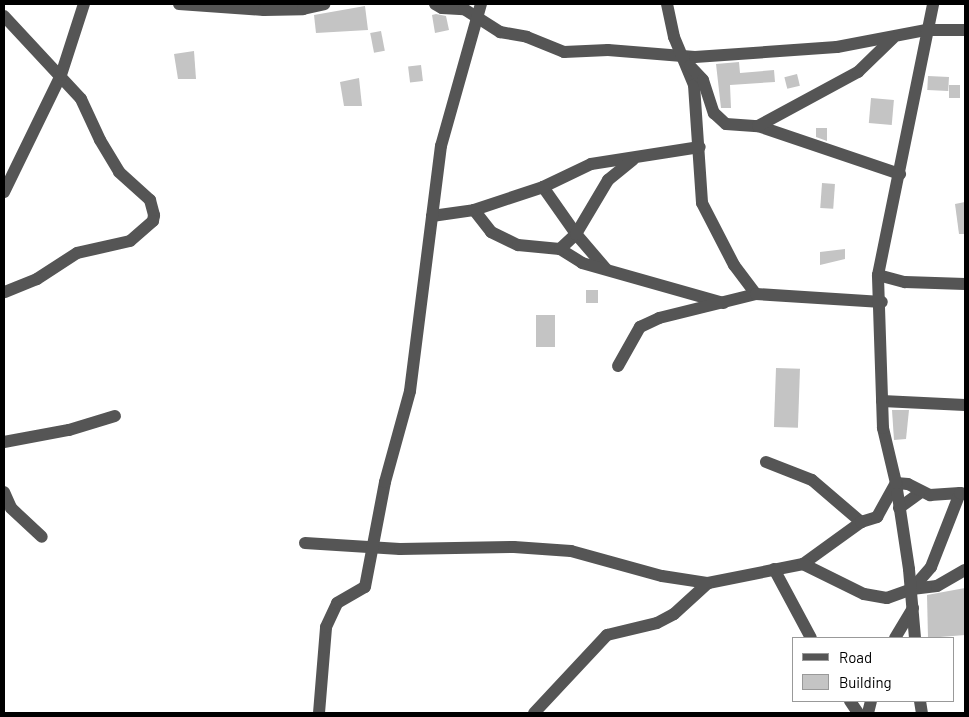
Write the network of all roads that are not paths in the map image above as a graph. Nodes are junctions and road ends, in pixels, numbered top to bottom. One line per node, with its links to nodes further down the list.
1 (84, 4): 14 (street)
2 (179, 4): 3 (street)
3 (324, 4)
4 (435, 4): 9 (street)
5 (481, 4): 9 (street)
6 (667, 4): 13 (street)
7 (933, 4): 10 (street)
8 (4, 16): 14 (street)
9 (478, 18): 13 (street); 22 (street)
10 (926, 30): 11 (street); 12 (street); 18 (street)
11 (965, 30)
12 (893, 38): 13 (street); 15 (street)
13 (682, 56): 15 (street); 16 (street)
14 (61, 75): 20 (street); 28 (street)
15 (758, 126): 18 (street)
16 (700, 148): 17 (street); 29 (street)
17 (638, 157): 19 (street); 23 (street)
18 (900, 174): 26 (street)
19 (543, 187): 21 (street); 23 (street)
20 (4, 192)
21 (474, 210): 22 (street); 24 (street)
22 (432, 216): 46 (street)
23 (576, 234): 24 (street); 25 (street)
24 (560, 249): 25 (street)
25 (606, 269): 31 (street)
26 (878, 275): 27 (street); 30 (street)
27 (965, 284)
28 (4, 292)
29 (756, 294): 30 (street); 31 (street)
30 (882, 302): 33 (street)
31 (723, 303): 32 (street)
32 (618, 366)
33 (882, 401): 34 (street); 38 (street)
34 (965, 405)
35 (115, 416): 36 (street)
36 (4, 442)
37 (766, 462): 43 (street)
38 (896, 483): 40 (street); 42 (street); 43 (street)
39 (4, 492): 44 (street)
40 (920, 492): 41 (street); 42 (street)
41 (963, 494): 51 (street)
42 (899, 508): 51 (street)
43 (861, 522): 47 (street)
44 (42, 537)
45 (305, 543): 46 (street)
46 (373, 546): 50 (street); 57 (street)
47 (804, 564): 48 (street); 51 (street)
48 (774, 569): 50 (street); 53 (street)
49 (965, 570): 51 (street)
50 (708, 583): 58 (street)
51 (912, 589): 52 (street)
52 (913, 608): 54 (street); 55 (street)
53 (810, 637)
54 (896, 637)
55 (915, 637)
56 (851, 702): 59 (street)
57 (319, 713)
58 (534, 713)
59 (858, 713)

